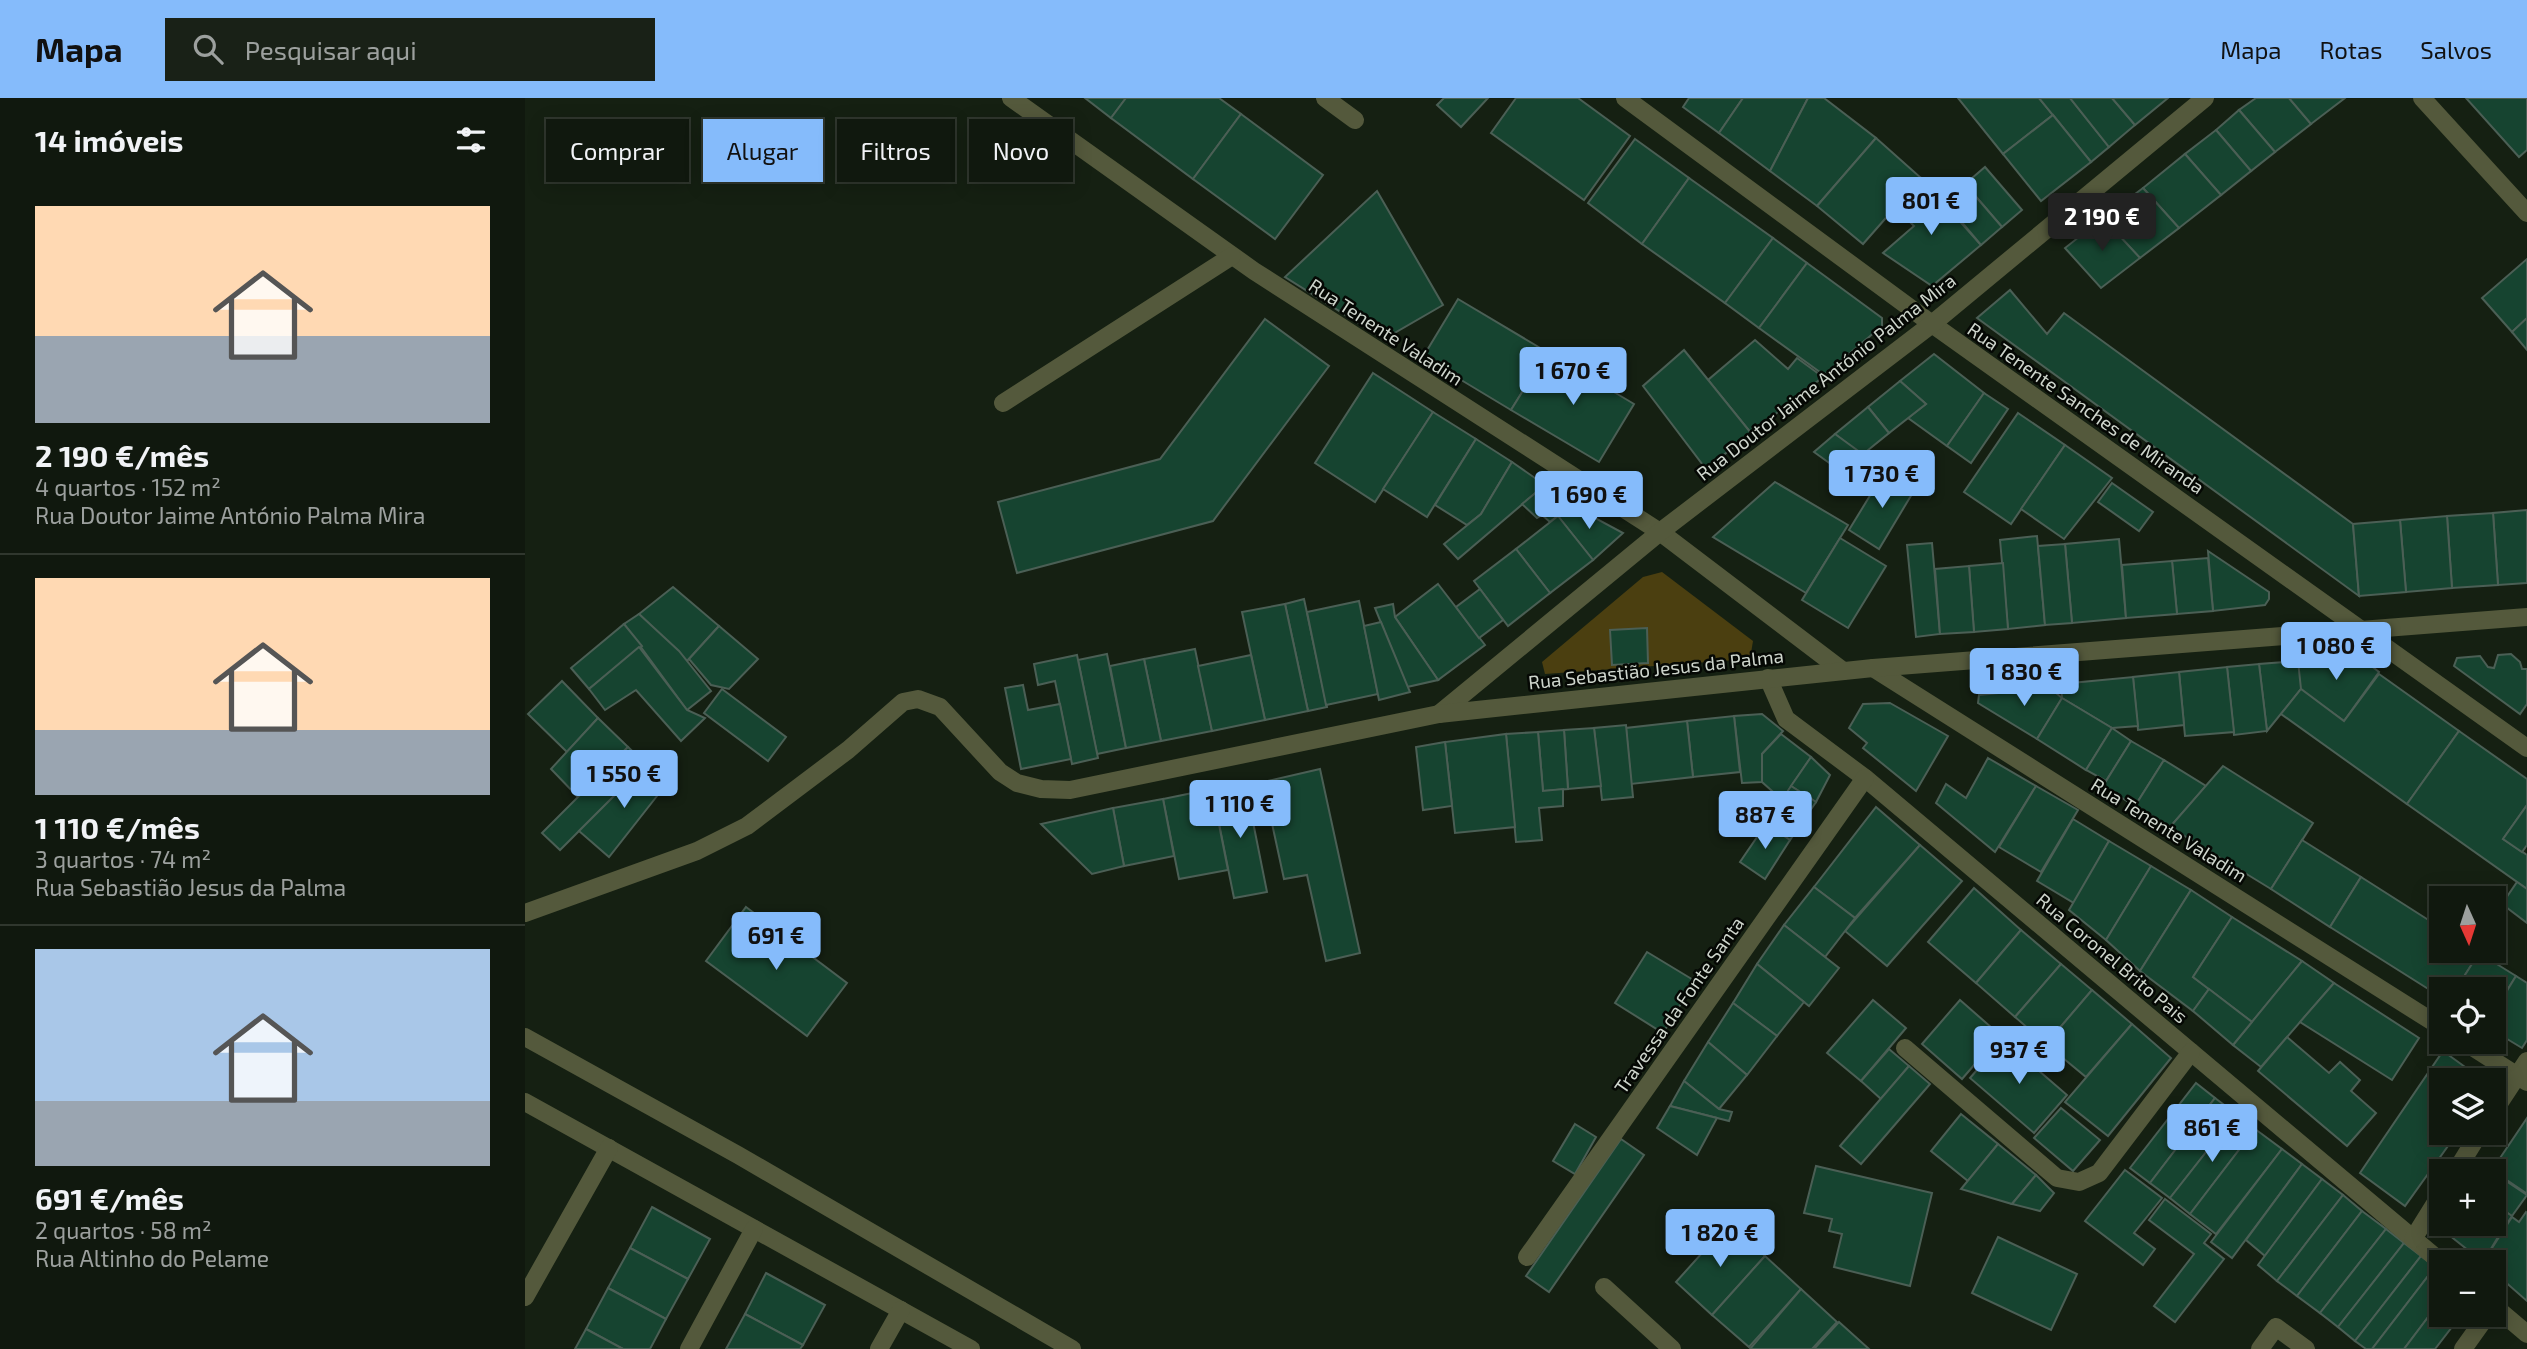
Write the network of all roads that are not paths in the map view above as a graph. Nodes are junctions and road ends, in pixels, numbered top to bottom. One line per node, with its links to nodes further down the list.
1 (1011, 98): 8 (street, Rua Tenente Valadim)
2 (1325, 98): 6 (street)
3 (1625, 98): 9 (street, Rua Tenente Sanches de Miranda)
4 (2204, 98): 9 (street, Rua Doutor Jaime António Palma Mira)
5 (2421, 98): 7 (street)
6 (1355, 120)
7 (2527, 213)
8 (1232, 256): 10 (street); 11 (street, Rua Tenente Valadim)
9 (1932, 324): 11 (street, Rua Doutor Jaime António Palma Mira); 13 (street, Rua Tenente Sanches de Miranda)
10 (1003, 403)
11 (1660, 532): 15 (street, Rua Tenente Valadim); 17 (street, Rua Doutor Jaime António Palma Mira)
12 (2527, 617): 13 (street, Rua Sebastião Jesus da Palma)
13 (2362, 631): 14 (street, Rua Sebastião Jesus da Palma); 18 (street, Rua Tenente Sanches de Miranda)
14 (1874, 668): 15 (street, Rua Sebastião Jesus da Palma); 21 (street, Rua Tenente Valadim)
15 (1843, 671): 16 (street, Rua Sebastião Jesus da Palma)
16 (1768, 678): 17 (street, Rua Sebastião Jesus da Palma); 19 (street, Rua Coronel Brito Pais)
17 (1439, 714): 20 (street, Rua Sebastião Jesus da Palma)
18 (2527, 748)
19 (1865, 778): 24 (street, Rua Coronel Brito Pais); 34 (street, Travessa da Fonte Santa)
20 (525, 914)
21 (2429, 1019)
22 (525, 1037): 44 (street)
23 (1905, 1048): 24 (street)
24 (2191, 1052): 32 (street, Rua Coronel Brito Pais)
25 (2487, 1054): 26 (street)
26 (2523, 1073): 27 (street)
27 (2506, 1095)
28 (525, 1102): 29 (street)
29 (609, 1148): 31 (street); 36 (street)
30 (2429, 1213): 32 (street)
31 (754, 1229): 37 (street); 41 (street)
32 (2413, 1239): 33 (street, Rua Coronel Brito Pais)
33 (2429, 1252)
34 (1527, 1257)
35 (1604, 1287): 45 (street)
36 (525, 1297)
37 (901, 1310): 42 (street); 43 (street)
38 (2506, 1316): 40 (street)
39 (2479, 1327): 48 (street)
40 (2527, 1334)
41 (689, 1349)
42 (879, 1349)
43 (971, 1349)
44 (1072, 1349)
45 (1672, 1349)
46 (2260, 1349): 47 (street)
47 (2306, 1349)
48 (2463, 1349)

